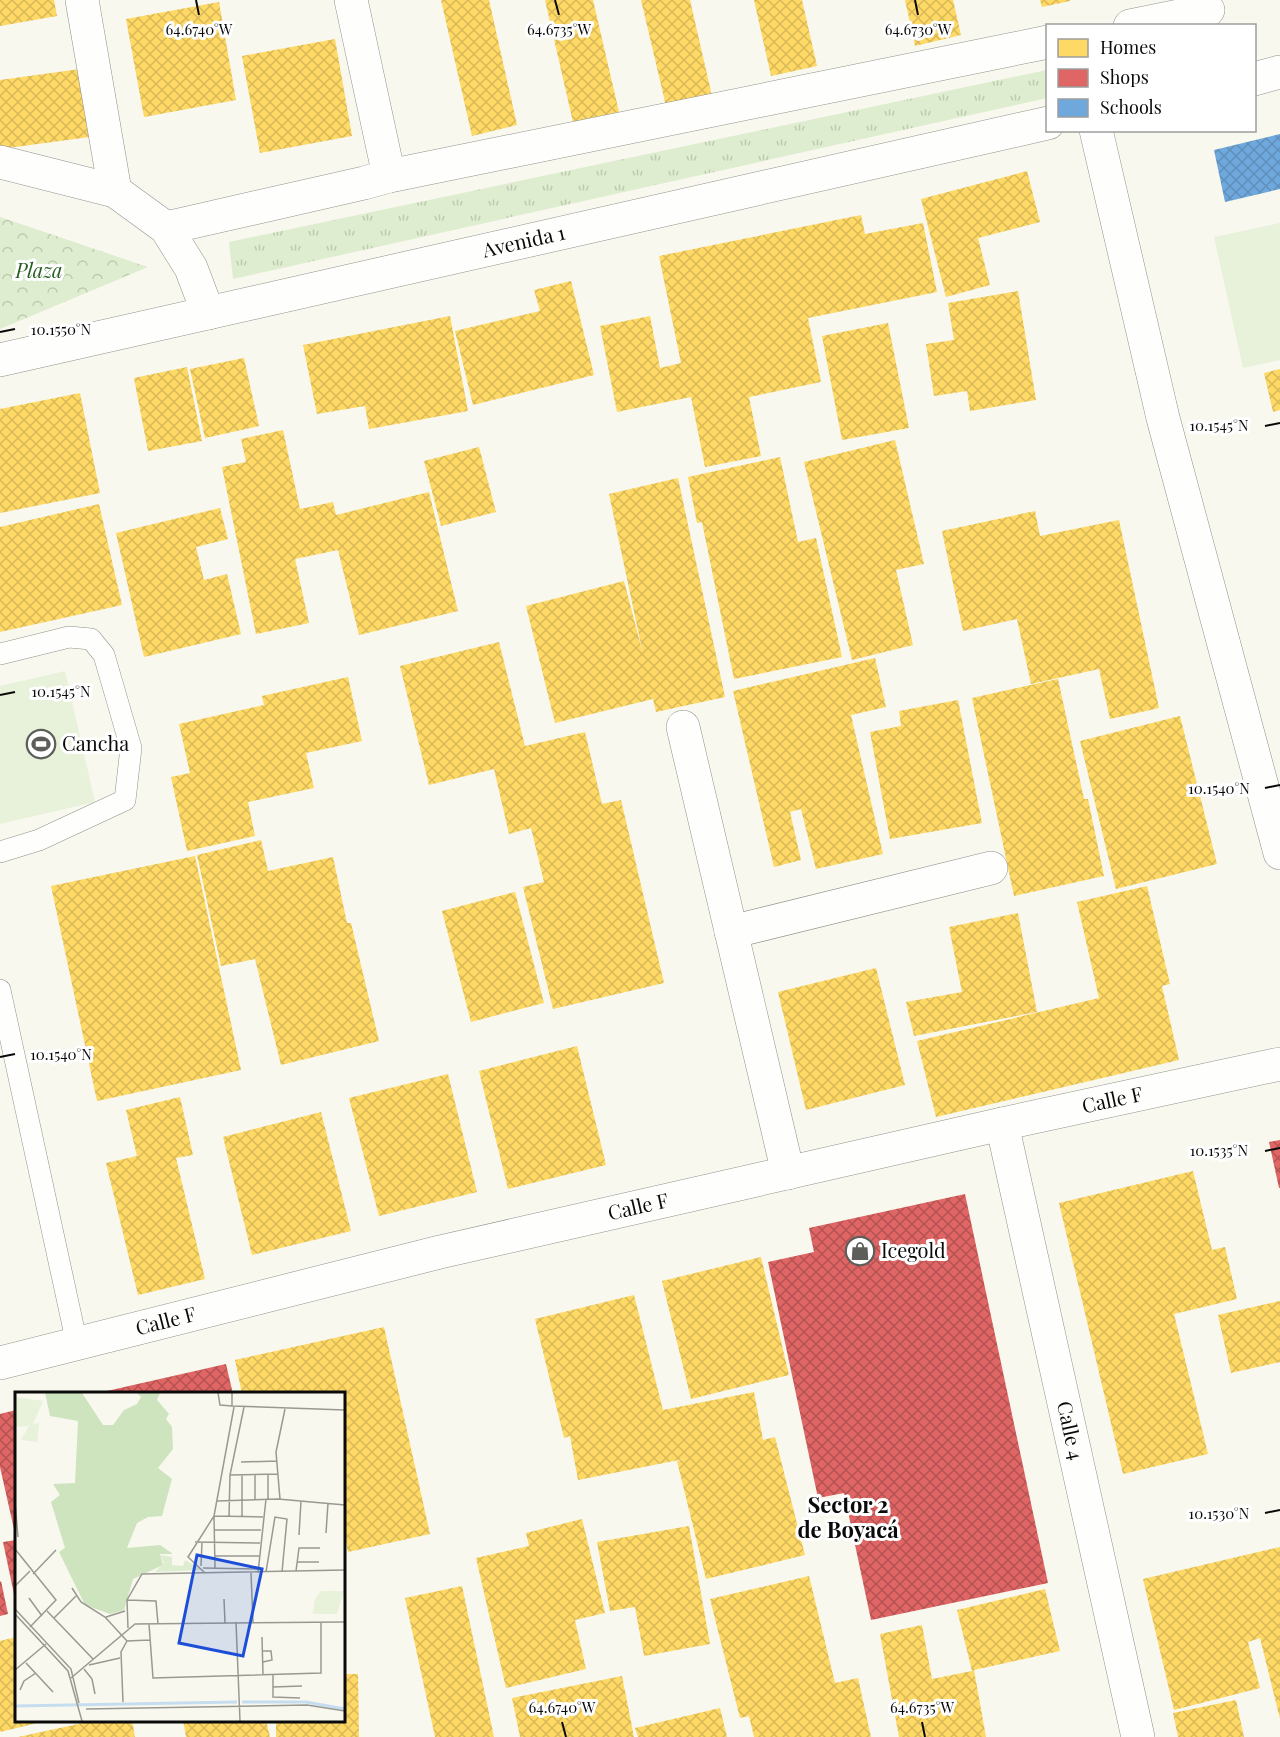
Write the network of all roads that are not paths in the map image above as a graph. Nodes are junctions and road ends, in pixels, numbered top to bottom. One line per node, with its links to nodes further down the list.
1 (82, 0): 12 (street)
2 (351, 0): 11 (street)
3 (1208, 12): 4 (street)
4 (1141, 24)
5 (1046, 42): 11 (street)
6 (1280, 72): 7 (street)
7 (1256, 78)
8 (1046, 123): 14 (street, Avenida 1)
9 (1096, 132): 19 (street)
10 (0, 162): 12 (street)
11 (389, 176): 13 (street)
12 (115, 191): 13 (street)
13 (166, 228): 14 (street)
14 (208, 313): 15 (street, Avenida 1)
15 (0, 360)
16 (0, 654): 18 (lane)
17 (683, 727): 21 (street)
18 (0, 852)
19 (1280, 853)
20 (991, 868): 21 (street)
21 (731, 932): 25 (street)
22 (0, 990): 26 (lane)
23 (1280, 1064): 24 (street, Calle F)
24 (1002, 1124): 25 (street, Calle F); 28 (street, Calle 4)
25 (788, 1173): 26 (street, Calle F)
26 (77, 1344): 27 (street, Calle F)
27 (0, 1362)
28 (1138, 1737)

